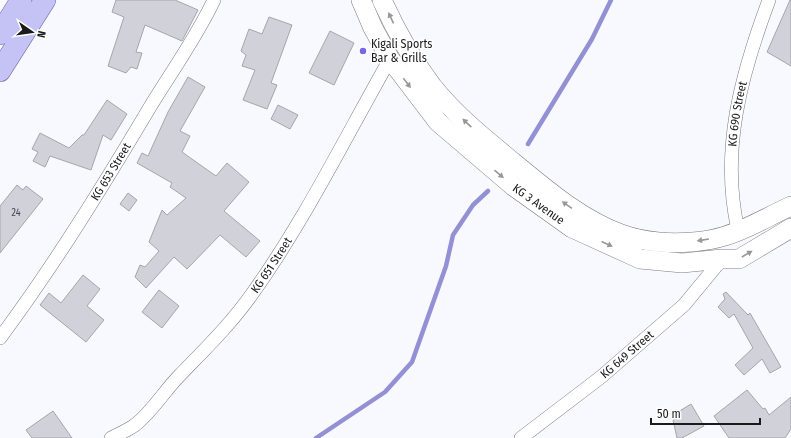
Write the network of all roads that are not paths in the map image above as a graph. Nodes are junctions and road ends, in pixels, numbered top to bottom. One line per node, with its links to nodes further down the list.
1 (20, 0): 7 (main road)
2 (45, 0): 9 (main road)
3 (214, 0): 14 (street, KG 653 Street)
4 (361, 0): 8 (main road, KG 3 Avenue)
5 (382, 0): 12 (main road, KG 3 Avenue, one-way to 5)
6 (769, 0): 12 (street, KG 690 Street)
7 (0, 34)
8 (390, 59): 13 (main road, KG 3 Avenue, one-way to 13); 15 (street, KG 651 Street)
9 (0, 71)
10 (791, 206): 12 (main road, KG 3 Avenue)
11 (791, 228): 13 (main road, KG 3 Avenue, one-way to 11)
12 (738, 230)
13 (722, 259): 16 (street, KG 649 Street)
14 (0, 338)
15 (111, 438)
16 (521, 438)

